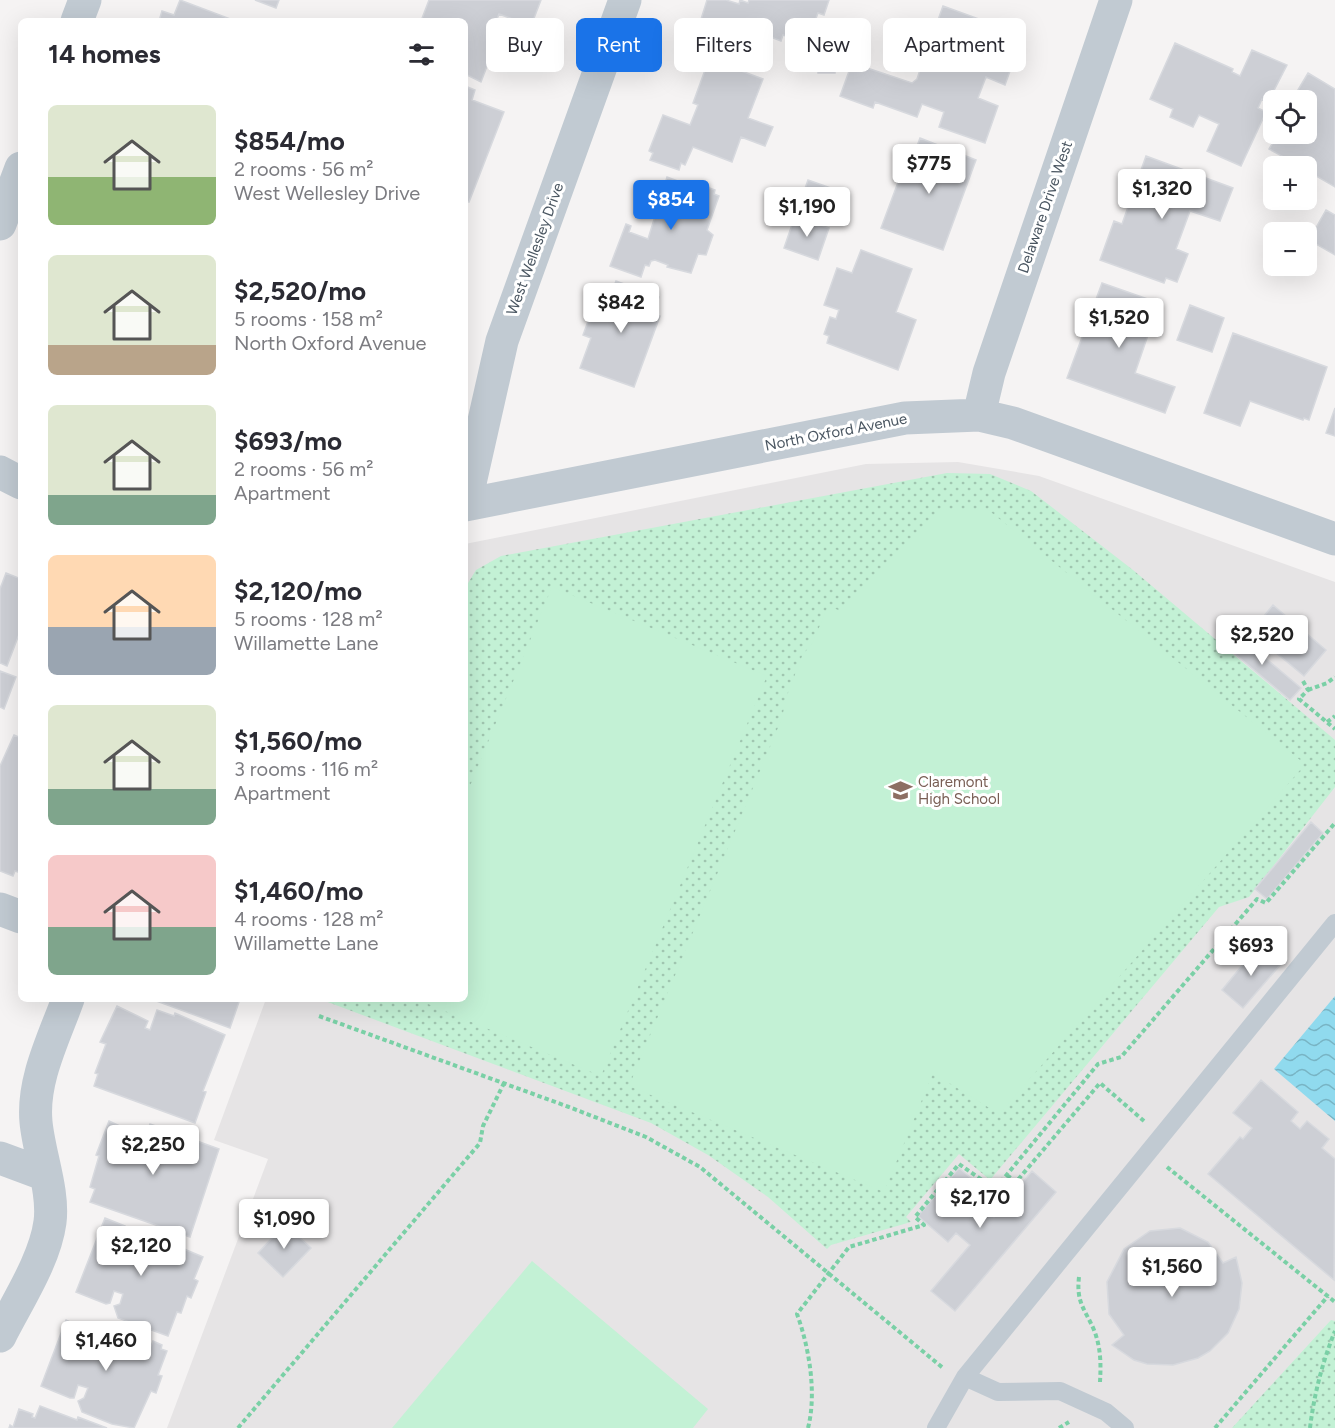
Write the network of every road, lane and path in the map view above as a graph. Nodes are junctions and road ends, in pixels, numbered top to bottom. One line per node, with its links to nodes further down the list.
1 (85, 0): 4 (street)
2 (625, 0): 10 (street, West Wellesley Drive)
3 (1116, 0): 7 (street, Delaware Drive West)
4 (78, 18)
5 (18, 176): 6 (street)
6 (0, 224)
7 (979, 415): 11 (street, North Oxford Avenue); 12 (street, North Oxford Avenue)
8 (0, 472): 9 (street)
9 (18, 481)
10 (468, 492)
11 (468, 504)
12 (1335, 539)
13 (1335, 676): 15 (path)
14 (1303, 681): 15 (path)
15 (1308, 690): 16 (path)
16 (1332, 719): 17 (path)
17 (1335, 729)
18 (1335, 823): 31 (path)
19 (0, 909): 20 (street)
20 (18, 916)
21 (1335, 923): 38 (lane)
22 (67, 1002): 30 (street)
23 (319, 1016): 24 (path)
24 (504, 1083): 33 (path); 40 (path)
25 (1149, 1125): 31 (path)
26 (0, 1158): 30 (street)
27 (1171, 1158): 28 (path)
28 (1165, 1165): 29 (path); 34 (path)
29 (1157, 1174)
30 (46, 1175): 37 (street)
31 (1006, 1175): 33 (path)
32 (1080, 1272): 39 (path)
33 (829, 1274): 38 (path); 41 (path)
34 (1329, 1296): 35 (path); 45 (path)
35 (1335, 1302)
36 (1335, 1331): 46 (path)
37 (0, 1336)
38 (966, 1377): 39 (lane); 42 (lane)
39 (1089, 1405): 43 (path); 44 (lane)
40 (238, 1428)
41 (808, 1428)
42 (936, 1428)
43 (1059, 1428)
44 (1125, 1428)
45 (1215, 1428)
46 (1310, 1428)

